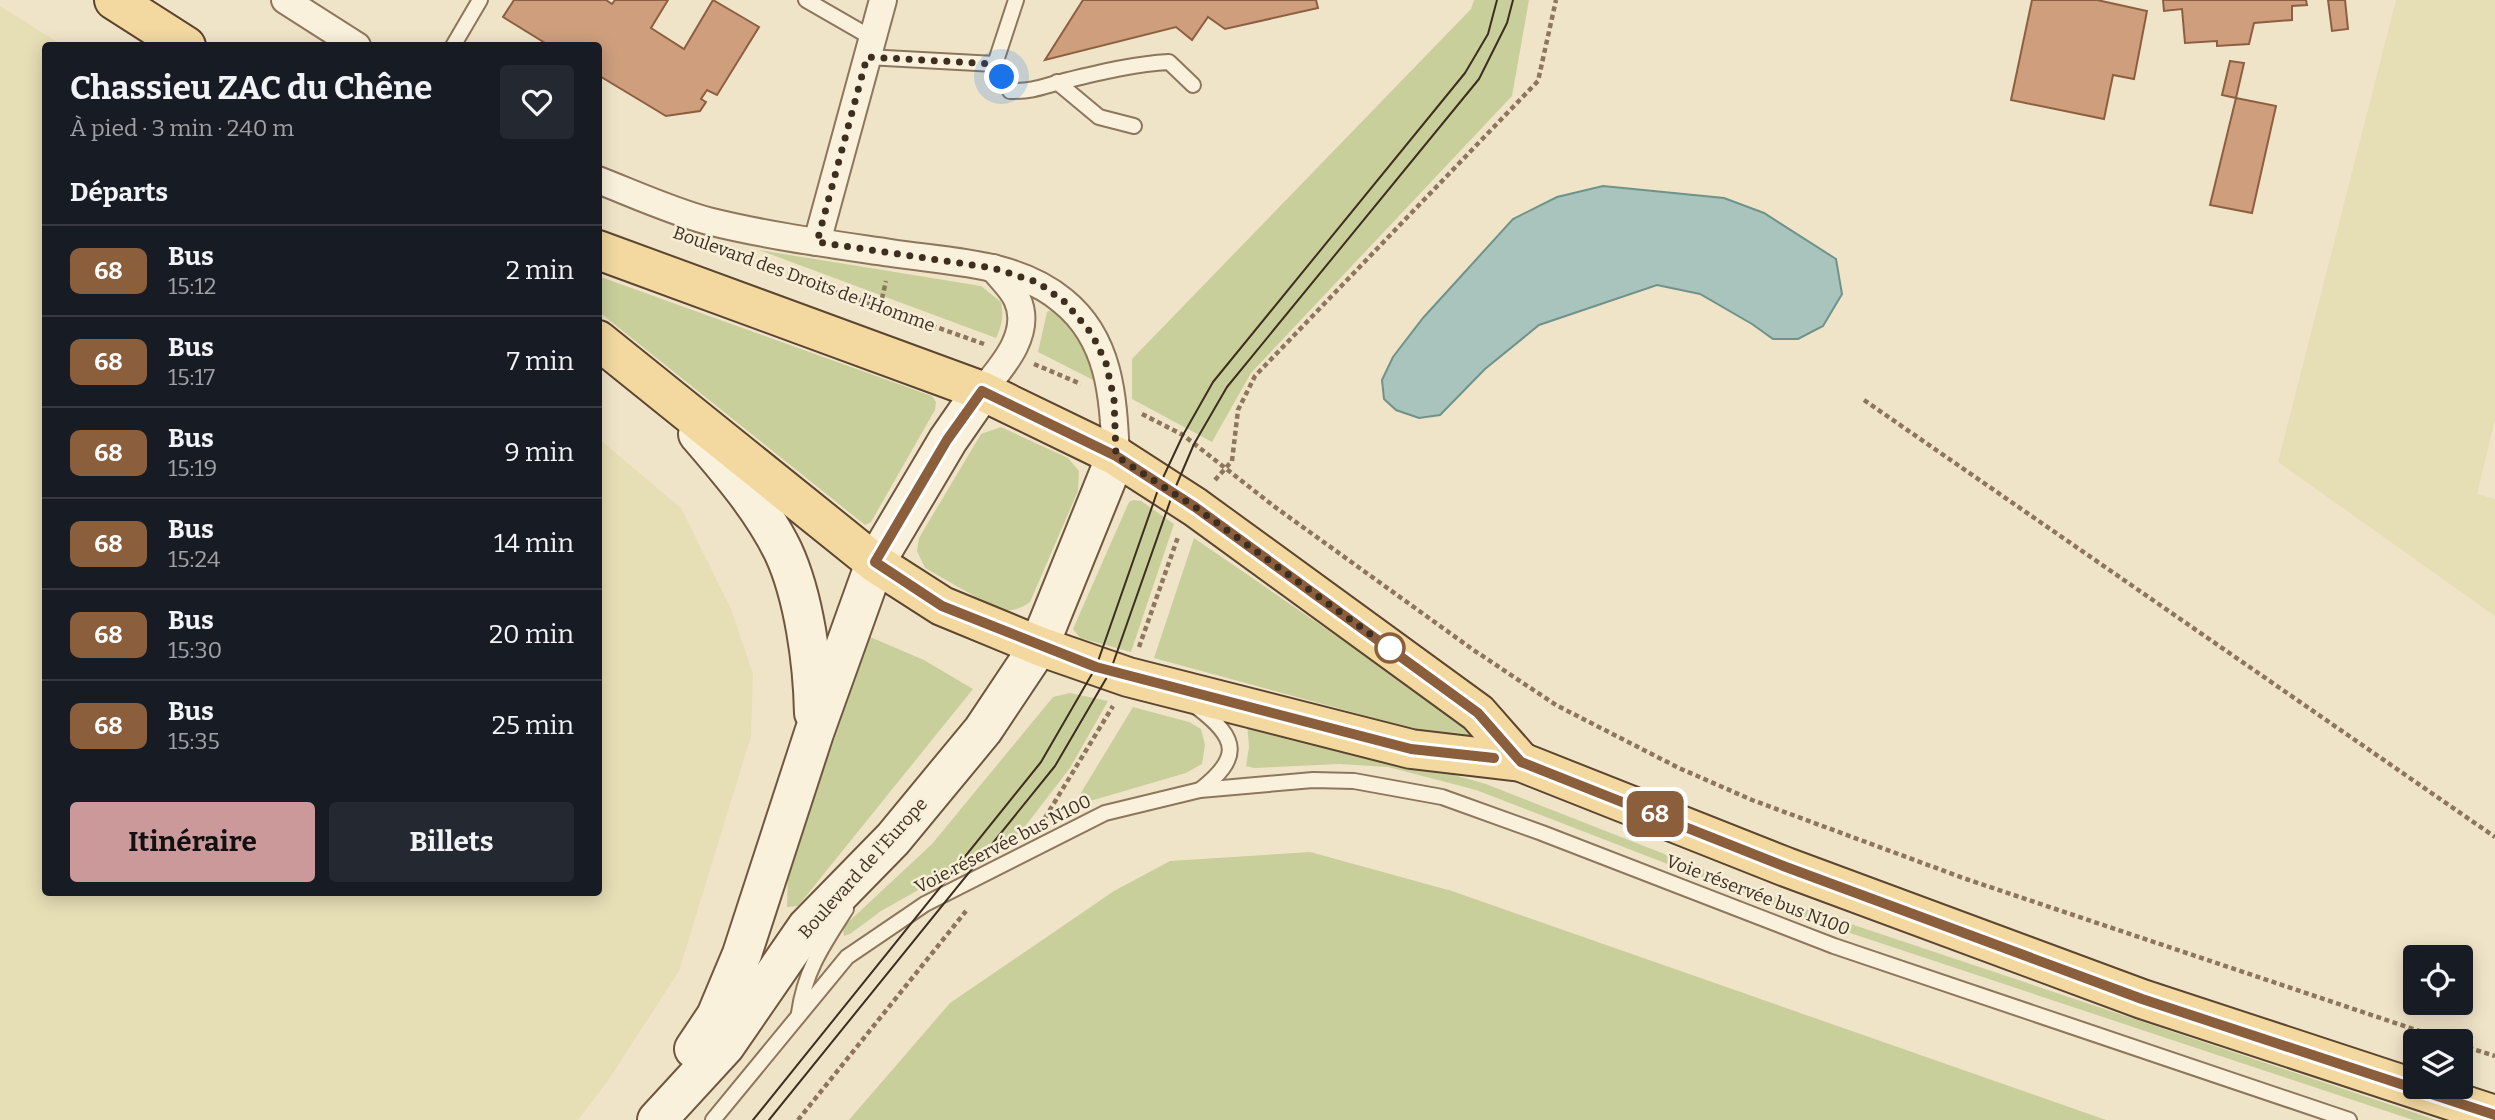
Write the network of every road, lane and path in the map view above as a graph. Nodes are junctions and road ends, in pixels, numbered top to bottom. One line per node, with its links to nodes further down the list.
1 (114, 0): 8 (main road)
2 (285, 0): 9 (street)
3 (480, 0): 10 (lane)
4 (806, 0): 11 (lane)
5 (883, 0): 11 (street)
6 (1016, 0): 12 (lane)
7 (1556, 0): 27 (path)
8 (180, 42)
9 (351, 42)
10 (455, 42)
11 (870, 48): 12 (lane); 17 (street)
12 (995, 64): 13 (lane)
13 (1057, 82): 14 (lane); 15 (lane)
14 (1193, 85)
15 (1134, 127)
16 (602, 181): 17 (street)
17 (817, 242): 20 (street)
18 (602, 251): 24 (main road)
19 (743, 259): 22 (path, Boulevard des Droits de l'Homme)
20 (993, 268): 22 (street); 26 (street)
21 (602, 344): 23 (main road)
22 (1010, 352): 24 (street)
23 (659, 391): 29 (main road); 33 (street)
24 (982, 391): 26 (main road); 29 (street)
25 (1864, 400): 36 (path)
26 (1116, 456): 28 (main road); 30 (street, Boulevard de l'Europe)
27 (1227, 470): 28 (path); 41 (path)
28 (1195, 507): 31 (path); 34 (main road)
29 (875, 562): 30 (main road); 33 (street)
30 (1039, 646): 31 (main road); 37 (street, Boulevard de l'Europe)
31 (1128, 677): 32 (main road); 38 (path)
32 (1172, 688): 34 (main road); 35 (lane)
33 (814, 733): 45 (street)
34 (1521, 762): 44 (main road)
35 (1200, 790): 38 (lane, Voie réservée bus N100); 49 (lane, Voie réservée bus N100)
36 (2495, 837)
37 (893, 839): 40 (lane); 46 (street, Boulevard de l'Europe)
38 (1033, 850): 40 (lane, Voie réservée bus N100)
39 (976, 905): 48 (path)
40 (799, 1015): 47 (lane, Voie réservée bus N100)
41 (2413, 1029)
42 (2473, 1049): 43 (path)
43 (2495, 1056)
44 (2495, 1115)
45 (646, 1120)
46 (657, 1120)
47 (713, 1120)
48 (798, 1120)
49 (2349, 1120)

